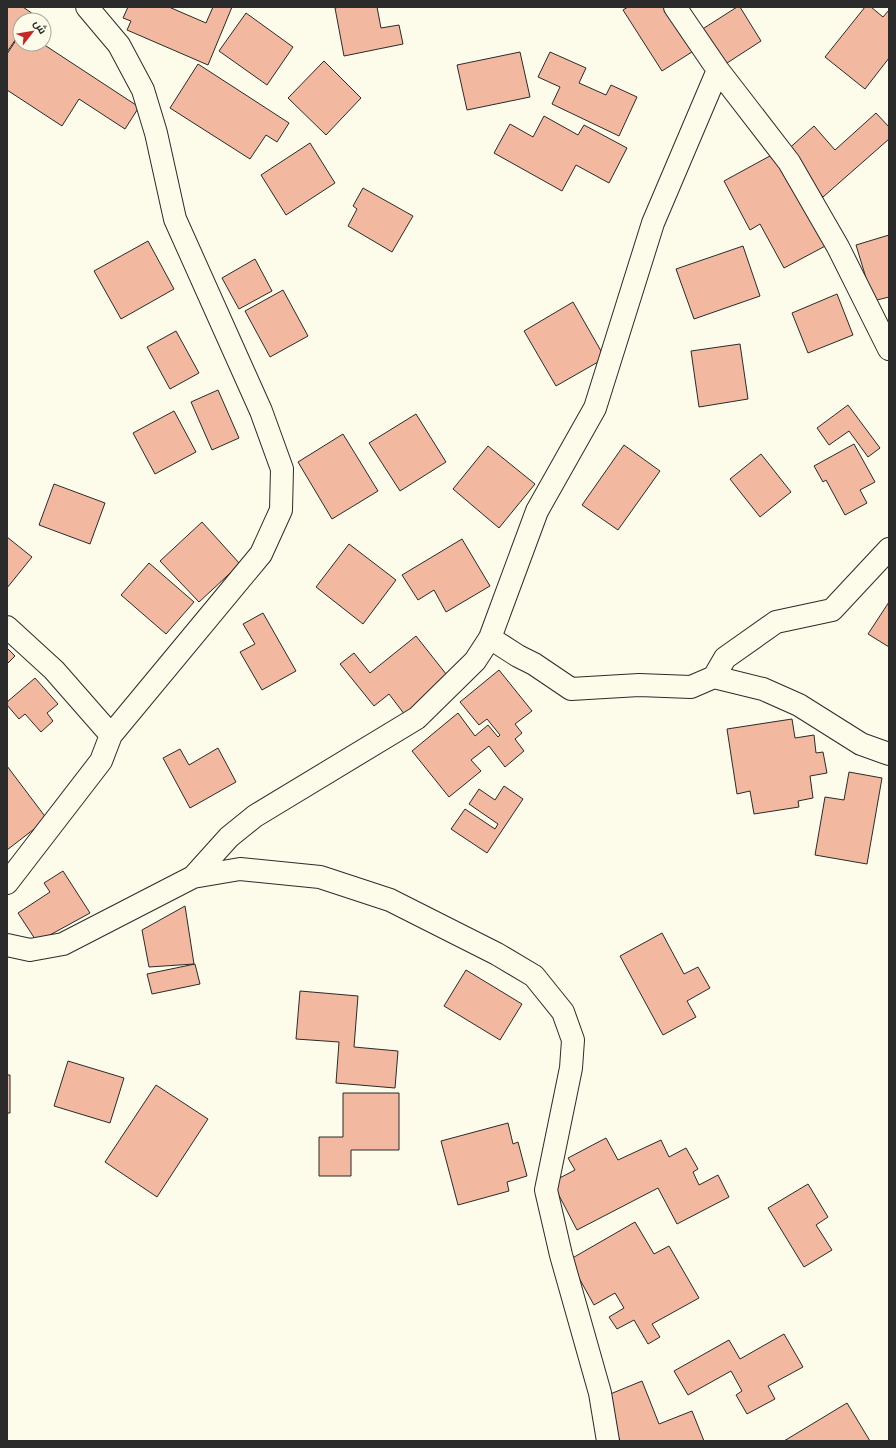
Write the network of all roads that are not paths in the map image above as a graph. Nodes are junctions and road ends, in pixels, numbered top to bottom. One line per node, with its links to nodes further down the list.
1 (87, 7): 9 (street)
2 (675, 7): 3 (street)
3 (718, 70): 4 (street); 7 (street)
4 (889, 349)
5 (889, 549): 8 (street)
6 (7, 627): 9 (street)
7 (490, 638): 8 (street); 11 (street)
8 (714, 677): 10 (street)
9 (112, 735): 12 (street)
10 (889, 754)
11 (193, 877): 13 (street); 14 (street)
12 (7, 883)
13 (7, 945)
14 (608, 1441)

